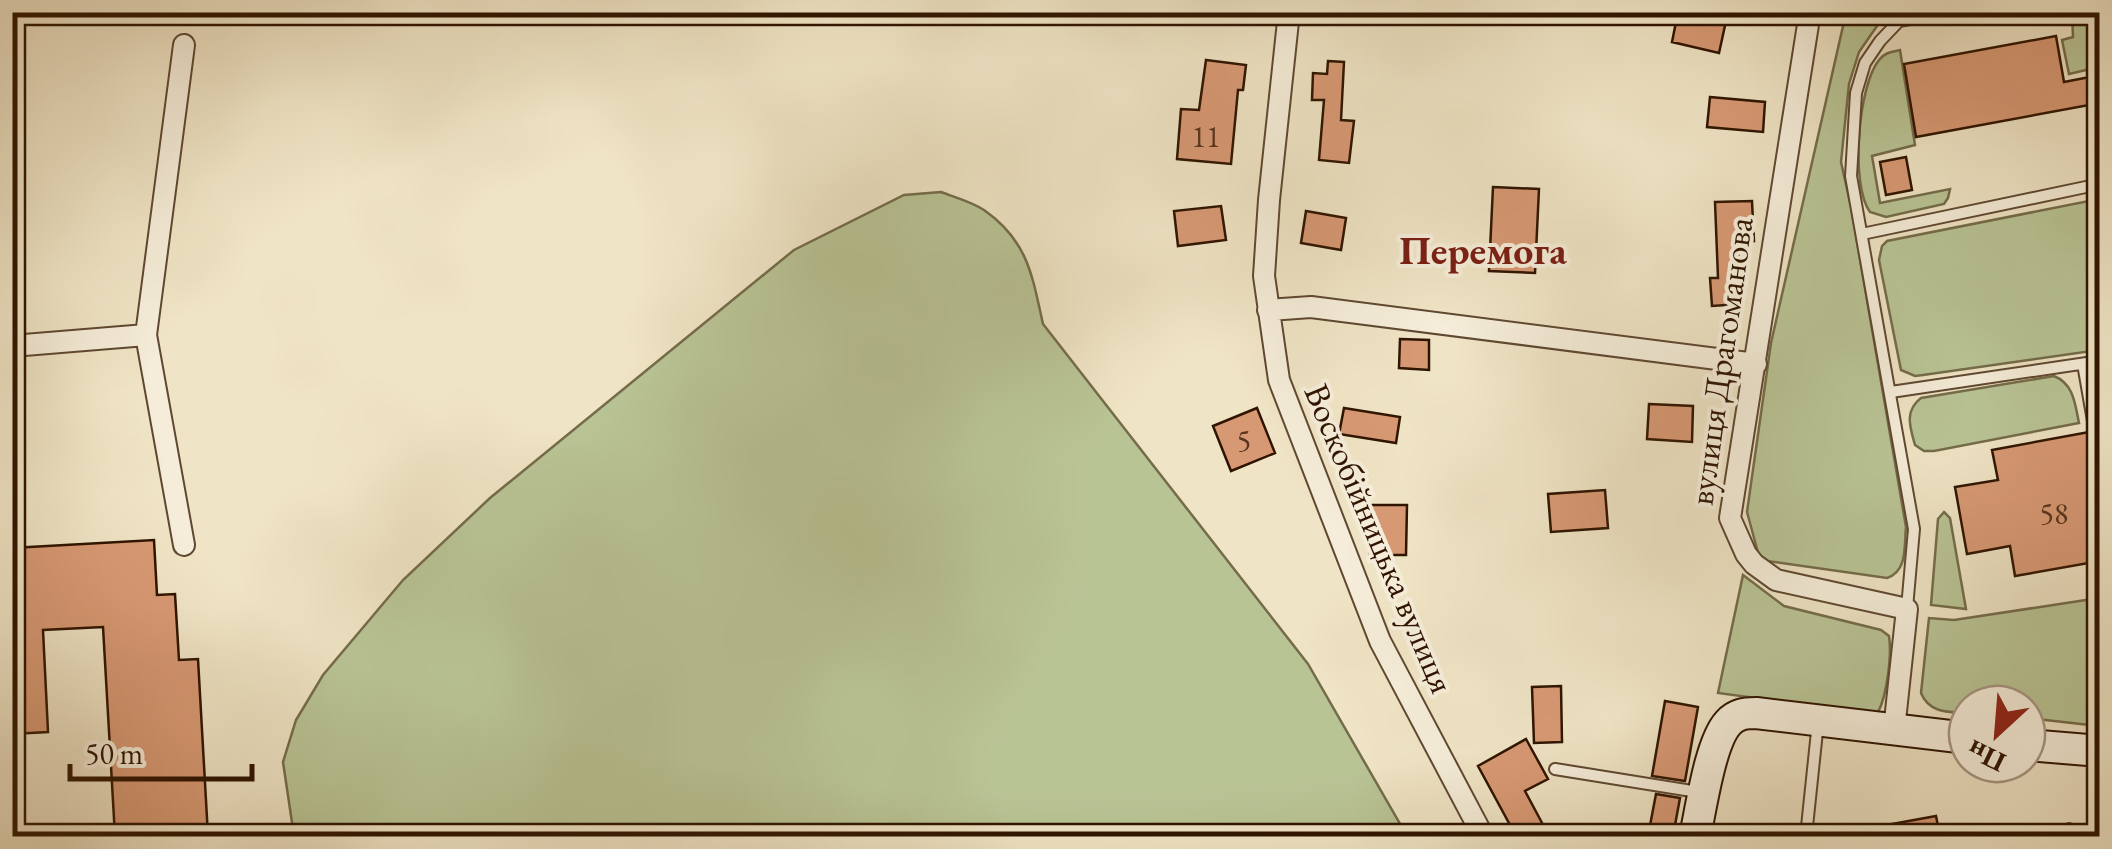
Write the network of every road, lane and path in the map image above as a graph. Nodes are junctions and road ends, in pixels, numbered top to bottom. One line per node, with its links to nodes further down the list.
1 (1289, 12): 7 (street, Воскобійницька вулиця)
2 (1810, 12): 11 (street, вулиця Драгоманова)
3 (1949, 12): 6 (lane)
4 (184, 45): 8 (street)
5 (2100, 184): 6 (lane)
6 (1862, 234): 13 (lane)
7 (1268, 310): 11 (street); 24 (street, Воскобійницька вулиця)
8 (146, 335): 9 (street); 15 (street)
9 (12, 346)
10 (2100, 361): 12 (lane)
11 (1756, 364): 16 (street, вулиця Драгоманова)
12 (2083, 364): 13 (lane); 14 (lane)
13 (1891, 392): 16 (lane)
14 (2094, 421)
15 (184, 545)
16 (1907, 609): 18 (street)
17 (1818, 721): 18 (street); 23 (street); 26 (lane)
18 (1894, 730): 19 (street)
19 (1947, 736)
20 (2047, 747): 21 (street)
21 (2100, 752)
22 (1556, 769): 23 (lane)
23 (1704, 792): 25 (street)
24 (1483, 836)
25 (1695, 836)
26 (1806, 836)

